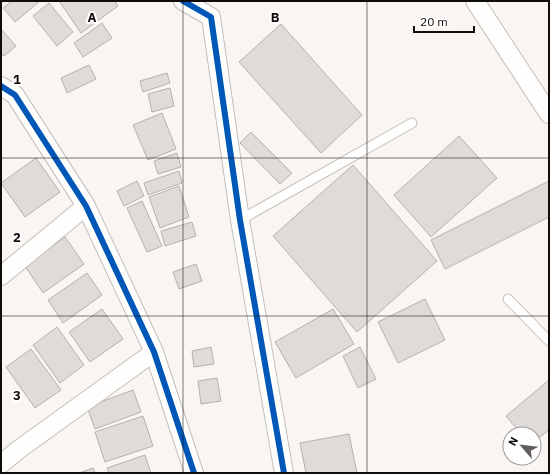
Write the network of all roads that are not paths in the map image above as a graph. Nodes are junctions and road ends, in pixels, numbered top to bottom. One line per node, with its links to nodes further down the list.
1 (183, 1): 3 (street)
2 (475, 1): 5 (street)
3 (211, 9): 8 (street)
4 (1, 86): 7 (street)
5 (549, 114)
6 (412, 123): 8 (lane)
7 (86, 206): 9 (street); 12 (street)
8 (240, 220): 15 (street)
9 (1, 276)
10 (508, 300): 11 (lane)
11 (549, 341)
12 (154, 352): 13 (street); 14 (street)
13 (1, 464)
14 (194, 473)
15 (284, 473)

